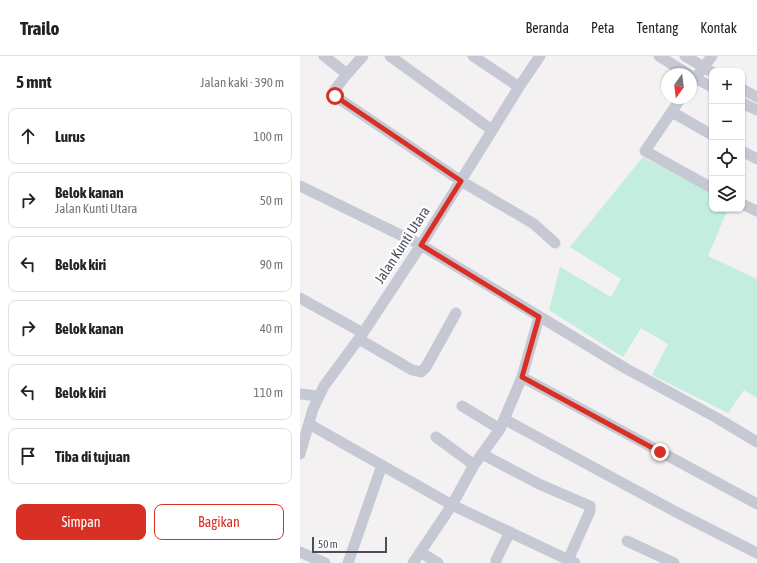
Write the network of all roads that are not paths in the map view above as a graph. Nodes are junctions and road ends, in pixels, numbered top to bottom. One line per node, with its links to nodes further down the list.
1 (324, 56): 11 (street)
2 (363, 56): 11 (street)
3 (390, 56): 22 (street)
4 (474, 56): 15 (street)
5 (540, 56): 15 (street, Jalan Kunti Utara)
6 (659, 56): 9 (street)
7 (685, 56): 10 (street)
8 (712, 56): 10 (street)
9 (676, 68)
10 (708, 69): 12 (street)
11 (347, 74): 26 (street)
12 (697, 75)
13 (697, 81): 14 (street)
14 (709, 86)
15 (519, 87): 22 (street, Jalan Kunti Utara)
16 (745, 91): 17 (street)
17 (757, 97)
18 (678, 104): 21 (street)
19 (745, 104): 20 (street)
20 (757, 110)
21 (672, 112): 23 (street); 28 (street)
22 (492, 130): 26 (street, Jalan Kunti Utara)
23 (709, 133)
24 (745, 153): 25 (street)
25 (757, 160)
26 (461, 181): 31 (street); 32 (street, Jalan Kunti Utara)
27 (300, 186): 32 (street)
28 (709, 186)
29 (745, 205): 30 (street)
30 (757, 211)
31 (555, 243)
32 (421, 245): 35 (street); 36 (street, Jalan Kunti Utara)
33 (300, 298): 36 (street)
34 (456, 313): 36 (street)
35 (539, 317): 37 (street); 44 (street)
36 (361, 336): 39 (street, Jalan Kunti Utara)
37 (522, 377): 42 (street); 49 (street)
38 (300, 394): 39 (street)
39 (318, 396): 41 (street, Jalan Kunti Utara)
40 (462, 406): 42 (street)
41 (309, 424): 45 (street, Jalan Kunti Utara); 47 (street)
42 (502, 424): 46 (street); 55 (street)
43 (436, 437): 48 (street)
44 (757, 442)
45 (301, 449)
46 (482, 454): 48 (street); 56 (street)
47 (382, 465): 50 (street); 58 (street)
48 (474, 466): 50 (street)
49 (757, 504)
50 (452, 505): 51 (street); 54 (street)
51 (510, 532): 56 (street); 61 (street)
52 (627, 541): 62 (street)
53 (300, 552): 57 (street)
54 (420, 552): 59 (street); 60 (street)
55 (757, 553)
56 (571, 561)
57 (325, 563)
58 (348, 563)
59 (413, 563)
60 (438, 563)
61 (496, 563)
62 (674, 563)

